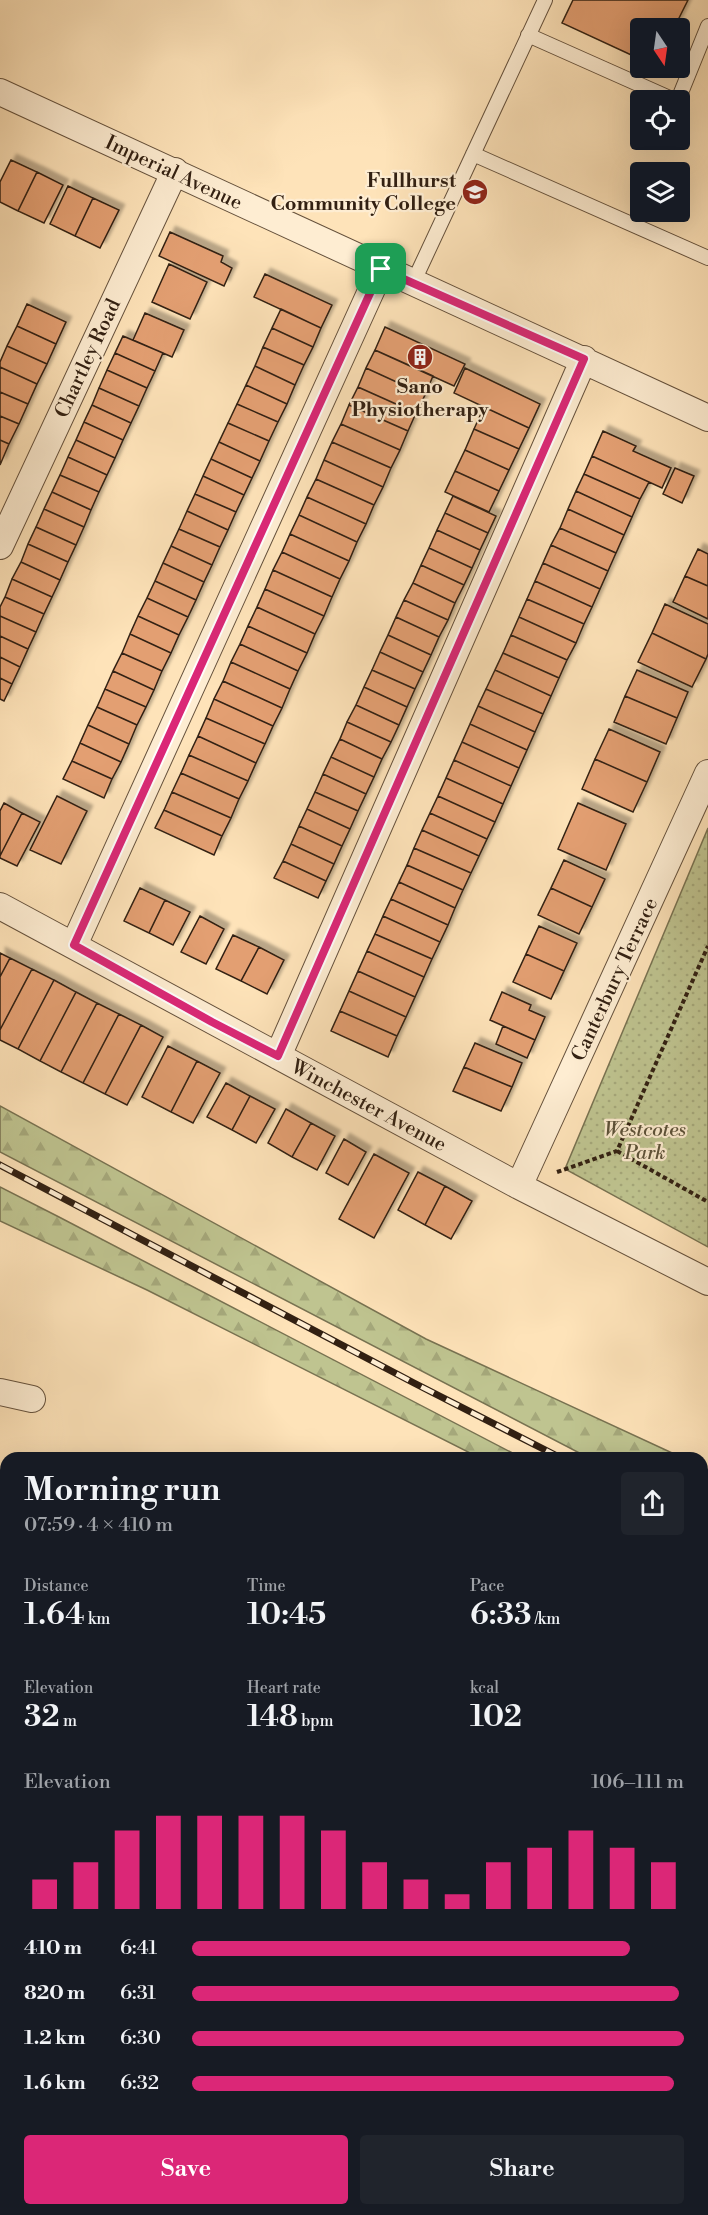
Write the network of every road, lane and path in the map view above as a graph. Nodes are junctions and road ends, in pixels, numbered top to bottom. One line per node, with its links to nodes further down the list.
1 (545, 0): 3 (lane)
2 (708, 26): 5 (lane)
3 (528, 34): 4 (lane); 7 (lane)
4 (654, 90)
5 (680, 90)
6 (0, 92): 8 (street, Imperial Avenue)
7 (473, 153): 9 (lane); 11 (lane)
8 (175, 171): 10 (street, Imperial Avenue); 14 (street, Chartley Road)
9 (708, 258)
10 (381, 269): 11 (street, Imperial Avenue); 17 (street)
11 (413, 283): 12 (street, Imperial Avenue)
12 (584, 359): 13 (street, Imperial Avenue); 19 (street)
13 (708, 418)
14 (0, 546)
15 (708, 773): 21 (street, Canterbury Terrace)
16 (0, 906): 17 (street, Winchester Avenue)
17 (74, 945): 19 (street, Winchester Avenue)
18 (708, 946): 20 (path)
19 (278, 1056): 21 (street, Winchester Avenue)
20 (617, 1151): 21 (path); 22 (path)
21 (519, 1186): 23 (street, Winchester Avenue)
22 (708, 1202)
23 (708, 1282)
24 (0, 1392): 25 (street)
25 (32, 1399)

